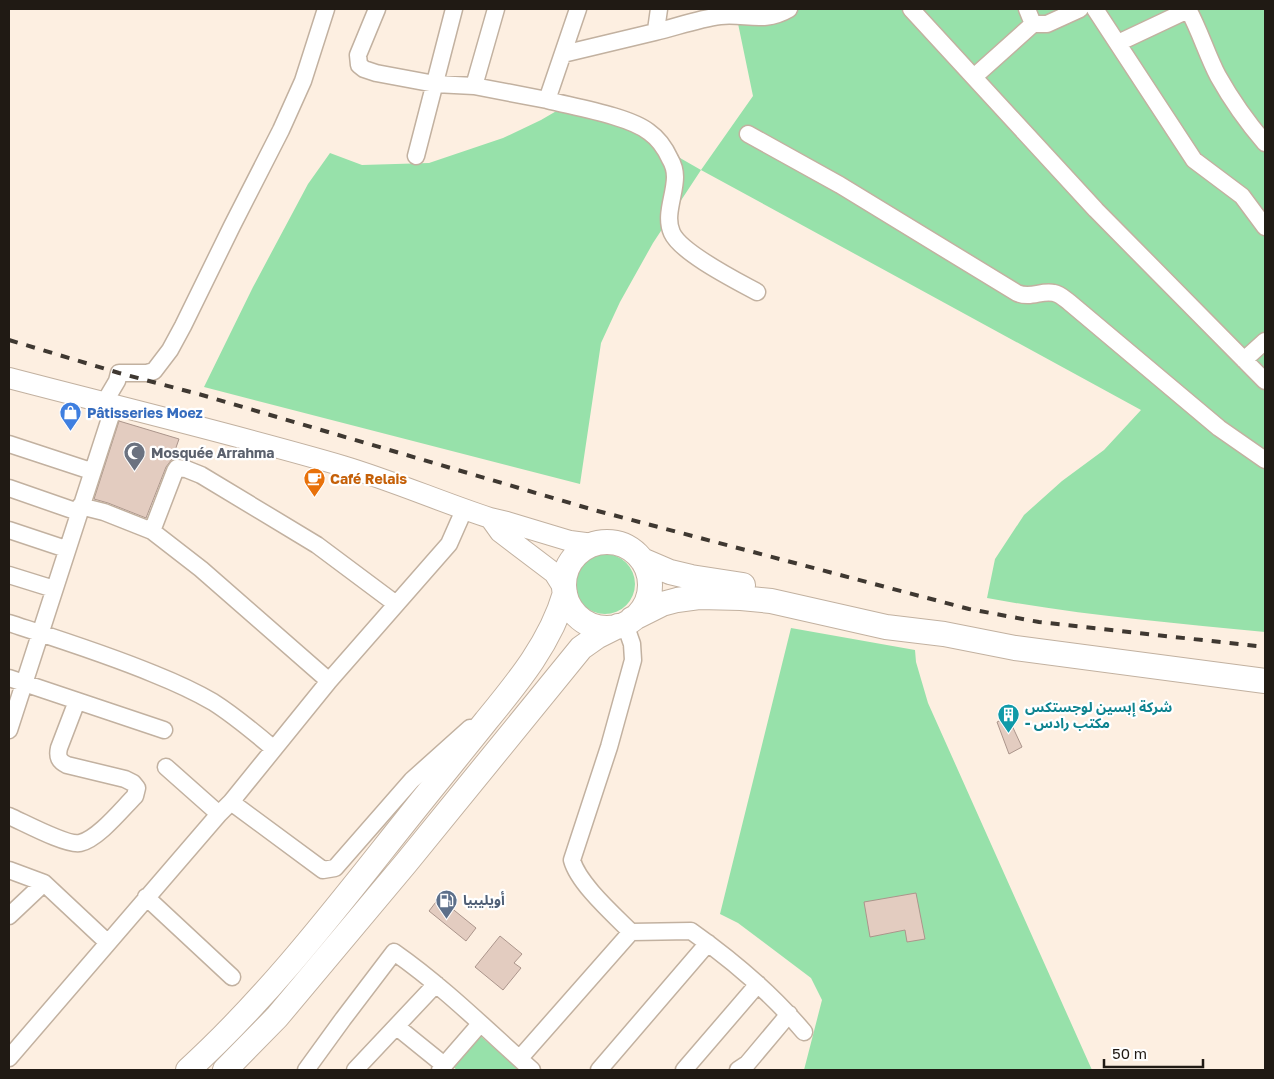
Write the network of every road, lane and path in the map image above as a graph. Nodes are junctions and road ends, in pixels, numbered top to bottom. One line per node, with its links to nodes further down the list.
1 (326, 9): 29 (street)
2 (377, 9): 17 (street)
3 (454, 9): 17 (street)
4 (496, 9): 18 (street)
5 (578, 9): 15 (street)
6 (659, 9): 13 (street)
7 (789, 9): 13 (street)
8 (911, 9): 16 (street)
9 (1080, 9): 12 (street)
10 (1094, 9): 14 (street)
11 (1188, 9): 14 (street); 21 (street)
12 (1030, 16): 16 (street)
13 (655, 32): 15 (street)
14 (1118, 43): 23 (street)
15 (563, 54): 19 (street)
16 (975, 76): 26 (street)
17 (435, 84): 18 (street); 22 (street)
18 (474, 86): 19 (street)
19 (547, 100): 24 (street)
20 (748, 134): 31 (street)
21 (1265, 144)
22 (416, 156)
23 (1265, 227)
24 (757, 292)
25 (1265, 341): 26 (street)
26 (1244, 360): 28 (street)
27 (9, 378): 29 (main road)
28 (1265, 381)
29 (109, 404): 32 (street); 35 (main road)
30 (9, 444): 32 (street)
31 (1265, 460)
32 (91, 471): 34 (street)
33 (9, 488): 34 (street)
34 (79, 509): 38 (street); 40 (street)
35 (464, 510): 36 (main road); 45 (street)
36 (490, 518): 39 (main road); 44 (main road)
37 (9, 530): 40 (street)
38 (152, 531): 45 (street); 51 (street)
39 (593, 544): 41 (highway); 44 (highway)
40 (66, 549): 43 (street)
41 (642, 560): 47 (highway); 49 (highway)
42 (9, 575): 43 (street)
43 (54, 590): 48 (street)
44 (565, 591): 47 (highway); 53 (highway)
45 (396, 604): 51 (street)
46 (9, 623): 48 (street)
47 (625, 623): 52 (highway); 66 (street); 80 (highway)
48 (39, 633): 50 (street); 57 (street)
49 (1265, 668)
50 (16, 681): 54 (street); 55 (street)
51 (329, 681): 57 (street)
52 (1265, 681)
53 (512, 689): 59 (street); 79 (highway)
54 (77, 701): 56 (street); 61 (street)
55 (9, 730)
56 (164, 730)
57 (274, 749): 59 (street)
58 (166, 767): 60 (street)
59 (232, 802): 60 (street)
60 (219, 814): 64 (street)
61 (9, 816)
62 (9, 870): 63 (street)
63 (44, 883): 65 (street); 67 (street)
64 (146, 898): 67 (street); 69 (street)
65 (9, 916)
66 (631, 932): 68 (street); 77 (street)
67 (107, 942): 76 (street)
68 (708, 943): 71 (street); 83 (street)
69 (232, 977)
70 (436, 984): 73 (street); 74 (street); 81 (street)
71 (758, 984): 72 (street); 84 (street)
72 (789, 1014): 75 (street); 85 (street)
73 (480, 1024): 77 (street); 78 (street)
74 (397, 1027): 78 (street); 82 (street)
75 (804, 1032)
76 (9, 1058)
77 (527, 1066)
78 (442, 1068)
79 (188, 1070)
80 (225, 1070)
81 (306, 1070)
82 (356, 1070)
83 (599, 1070)
84 (684, 1070)
85 (738, 1070)

